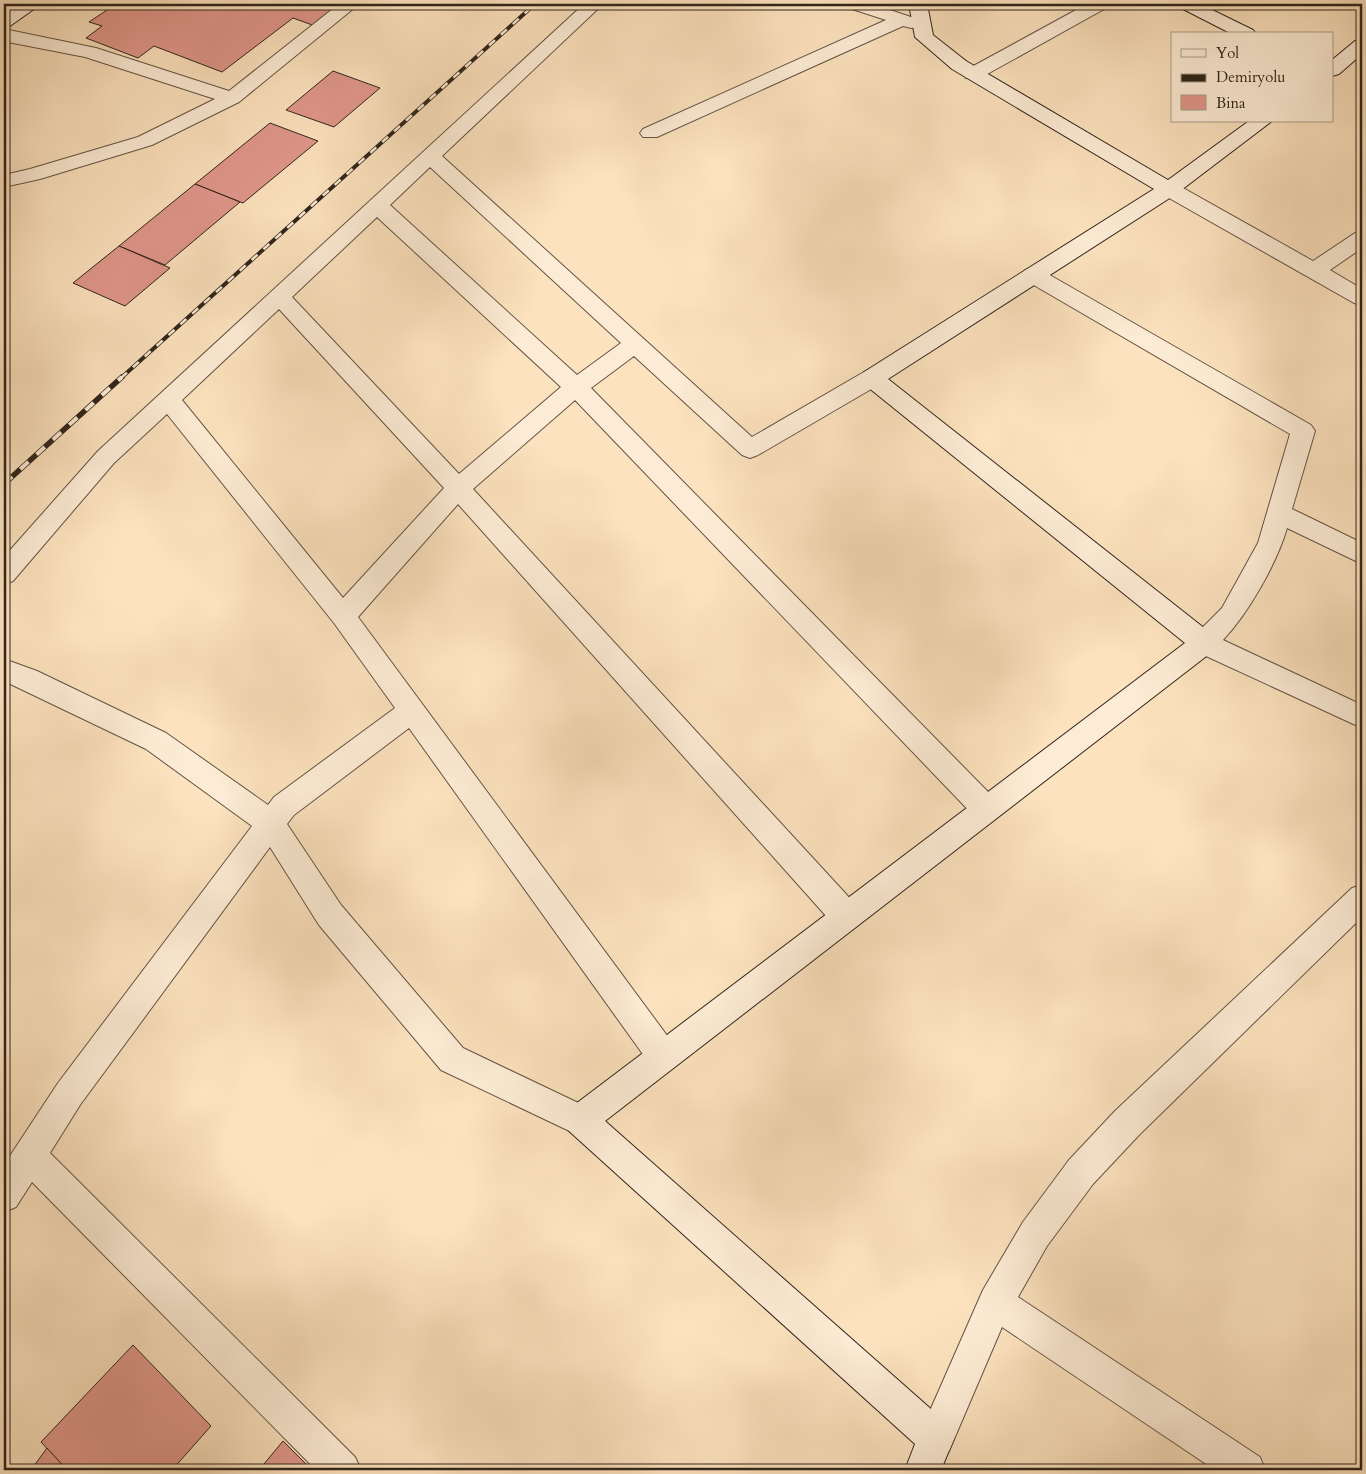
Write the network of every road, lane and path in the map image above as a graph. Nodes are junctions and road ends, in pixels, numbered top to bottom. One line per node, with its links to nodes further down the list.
1 (32, 4): 9 (street)
2 (350, 4): 18 (street)
3 (594, 4): 21 (street)
4 (855, 4): 8 (street)
5 (918, 4): 10 (street)
6 (1100, 4): 17 (street)
7 (1187, 4): 11 (street)
8 (902, 20): 10 (street); 20 (street)
9 (4, 22)
10 (922, 27): 17 (street)
11 (1243, 32)
12 (4, 34): 18 (street)
13 (1362, 45): 15 (street)
14 (1362, 57): 16 (street)
15 (1334, 69)
16 (1334, 70)
17 (973, 74): 23 (street)
18 (232, 98): 22 (street)
19 (1261, 122): 23 (street)
20 (650, 133)
21 (431, 157): 24 (street); 30 (street)
22 (4, 181)
23 (1169, 189): 26 (street); 27 (street)
24 (378, 206): 28 (street); 32 (street)
25 (1362, 238): 26 (street)
26 (1314, 271): 29 (street)
27 (1033, 275): 31 (street); 35 (street)
28 (280, 297): 33 (street); 34 (street)
29 (1362, 298)
30 (635, 344): 31 (street); 32 (street)
31 (872, 378): 39 (street)
32 (576, 387): 34 (street); 43 (street)
33 (168, 400): 37 (street); 38 (street)
34 (458, 488): 38 (street); 46 (street)
35 (1278, 513): 36 (street); 39 (street)
36 (1362, 554)
37 (4, 574)
38 (343, 616): 41 (street)
39 (1204, 643): 42 (street); 43 (street)
40 (4, 670): 44 (street)
41 (411, 711): 44 (street); 47 (street)
42 (1362, 716)
43 (986, 809): 46 (street)
44 (270, 824): 48 (street); 49 (street)
45 (1362, 898): 51 (street)
46 (846, 916): 47 (street)
47 (663, 1056): 48 (street)
48 (580, 1120): 52 (street)
49 (29, 1156): 50 (street); 53 (street)
50 (4, 1194)
51 (995, 1302): 52 (street); 55 (street)
52 (936, 1438): 54 (street)
53 (342, 1470)
54 (923, 1470)
55 (1247, 1470)

